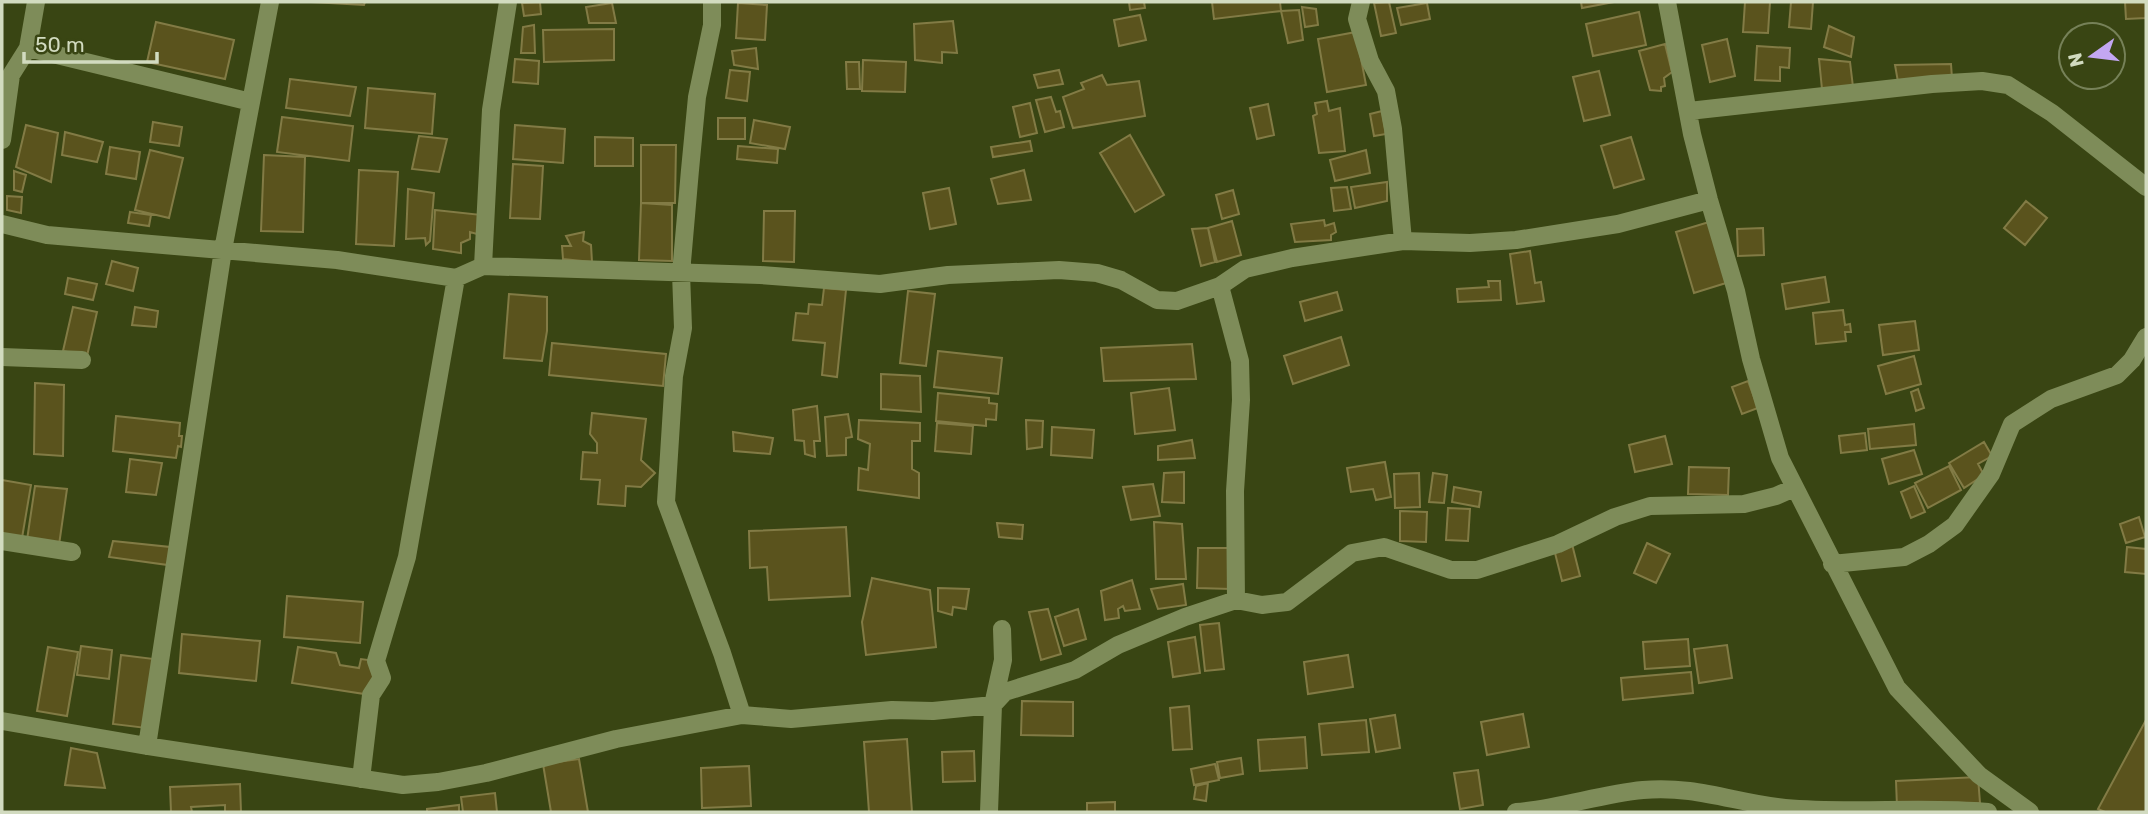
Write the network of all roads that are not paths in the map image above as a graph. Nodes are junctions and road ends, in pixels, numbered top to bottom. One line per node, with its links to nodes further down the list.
1 (36, 2): 7 (street)
2 (270, 2): 9 (street)
3 (508, 2): 17 (street)
4 (712, 2): 18 (street)
5 (1361, 2): 15 (street)
6 (1667, 2): 10 (street)
7 (28, 48): 8 (street); 9 (street)
8 (6, 74): 11 (street)
9 (251, 102): 16 (street)
10 (1689, 110): 12 (street); 13 (street)
11 (2, 140)
12 (2146, 187)
13 (1709, 200): 15 (street); 24 (street)
14 (2, 225): 16 (street)
15 (1403, 241): 20 (street)
16 (223, 250): 19 (street); 33 (street)
17 (483, 266): 18 (street); 19 (street)
18 (681, 273): 20 (street); 31 (street)
19 (456, 278): 34 (street)
20 (1220, 286): 28 (street)
21 (2145, 345): 27 (street)
22 (2, 356): 23 (street)
23 (82, 360)
24 (1794, 488): 27 (street); 28 (street)
25 (2, 541): 26 (street)
26 (72, 552)
27 (1832, 564): 38 (street)
28 (1236, 600): 30 (street)
29 (1003, 629): 30 (street)
30 (993, 705): 31 (street); 35 (street)
31 (742, 715): 34 (street)
32 (2, 721): 33 (street)
33 (147, 747): 34 (street)
34 (361, 779)
35 (989, 812)
36 (1516, 812): 37 (street)
37 (1988, 812)
38 (2030, 812)

